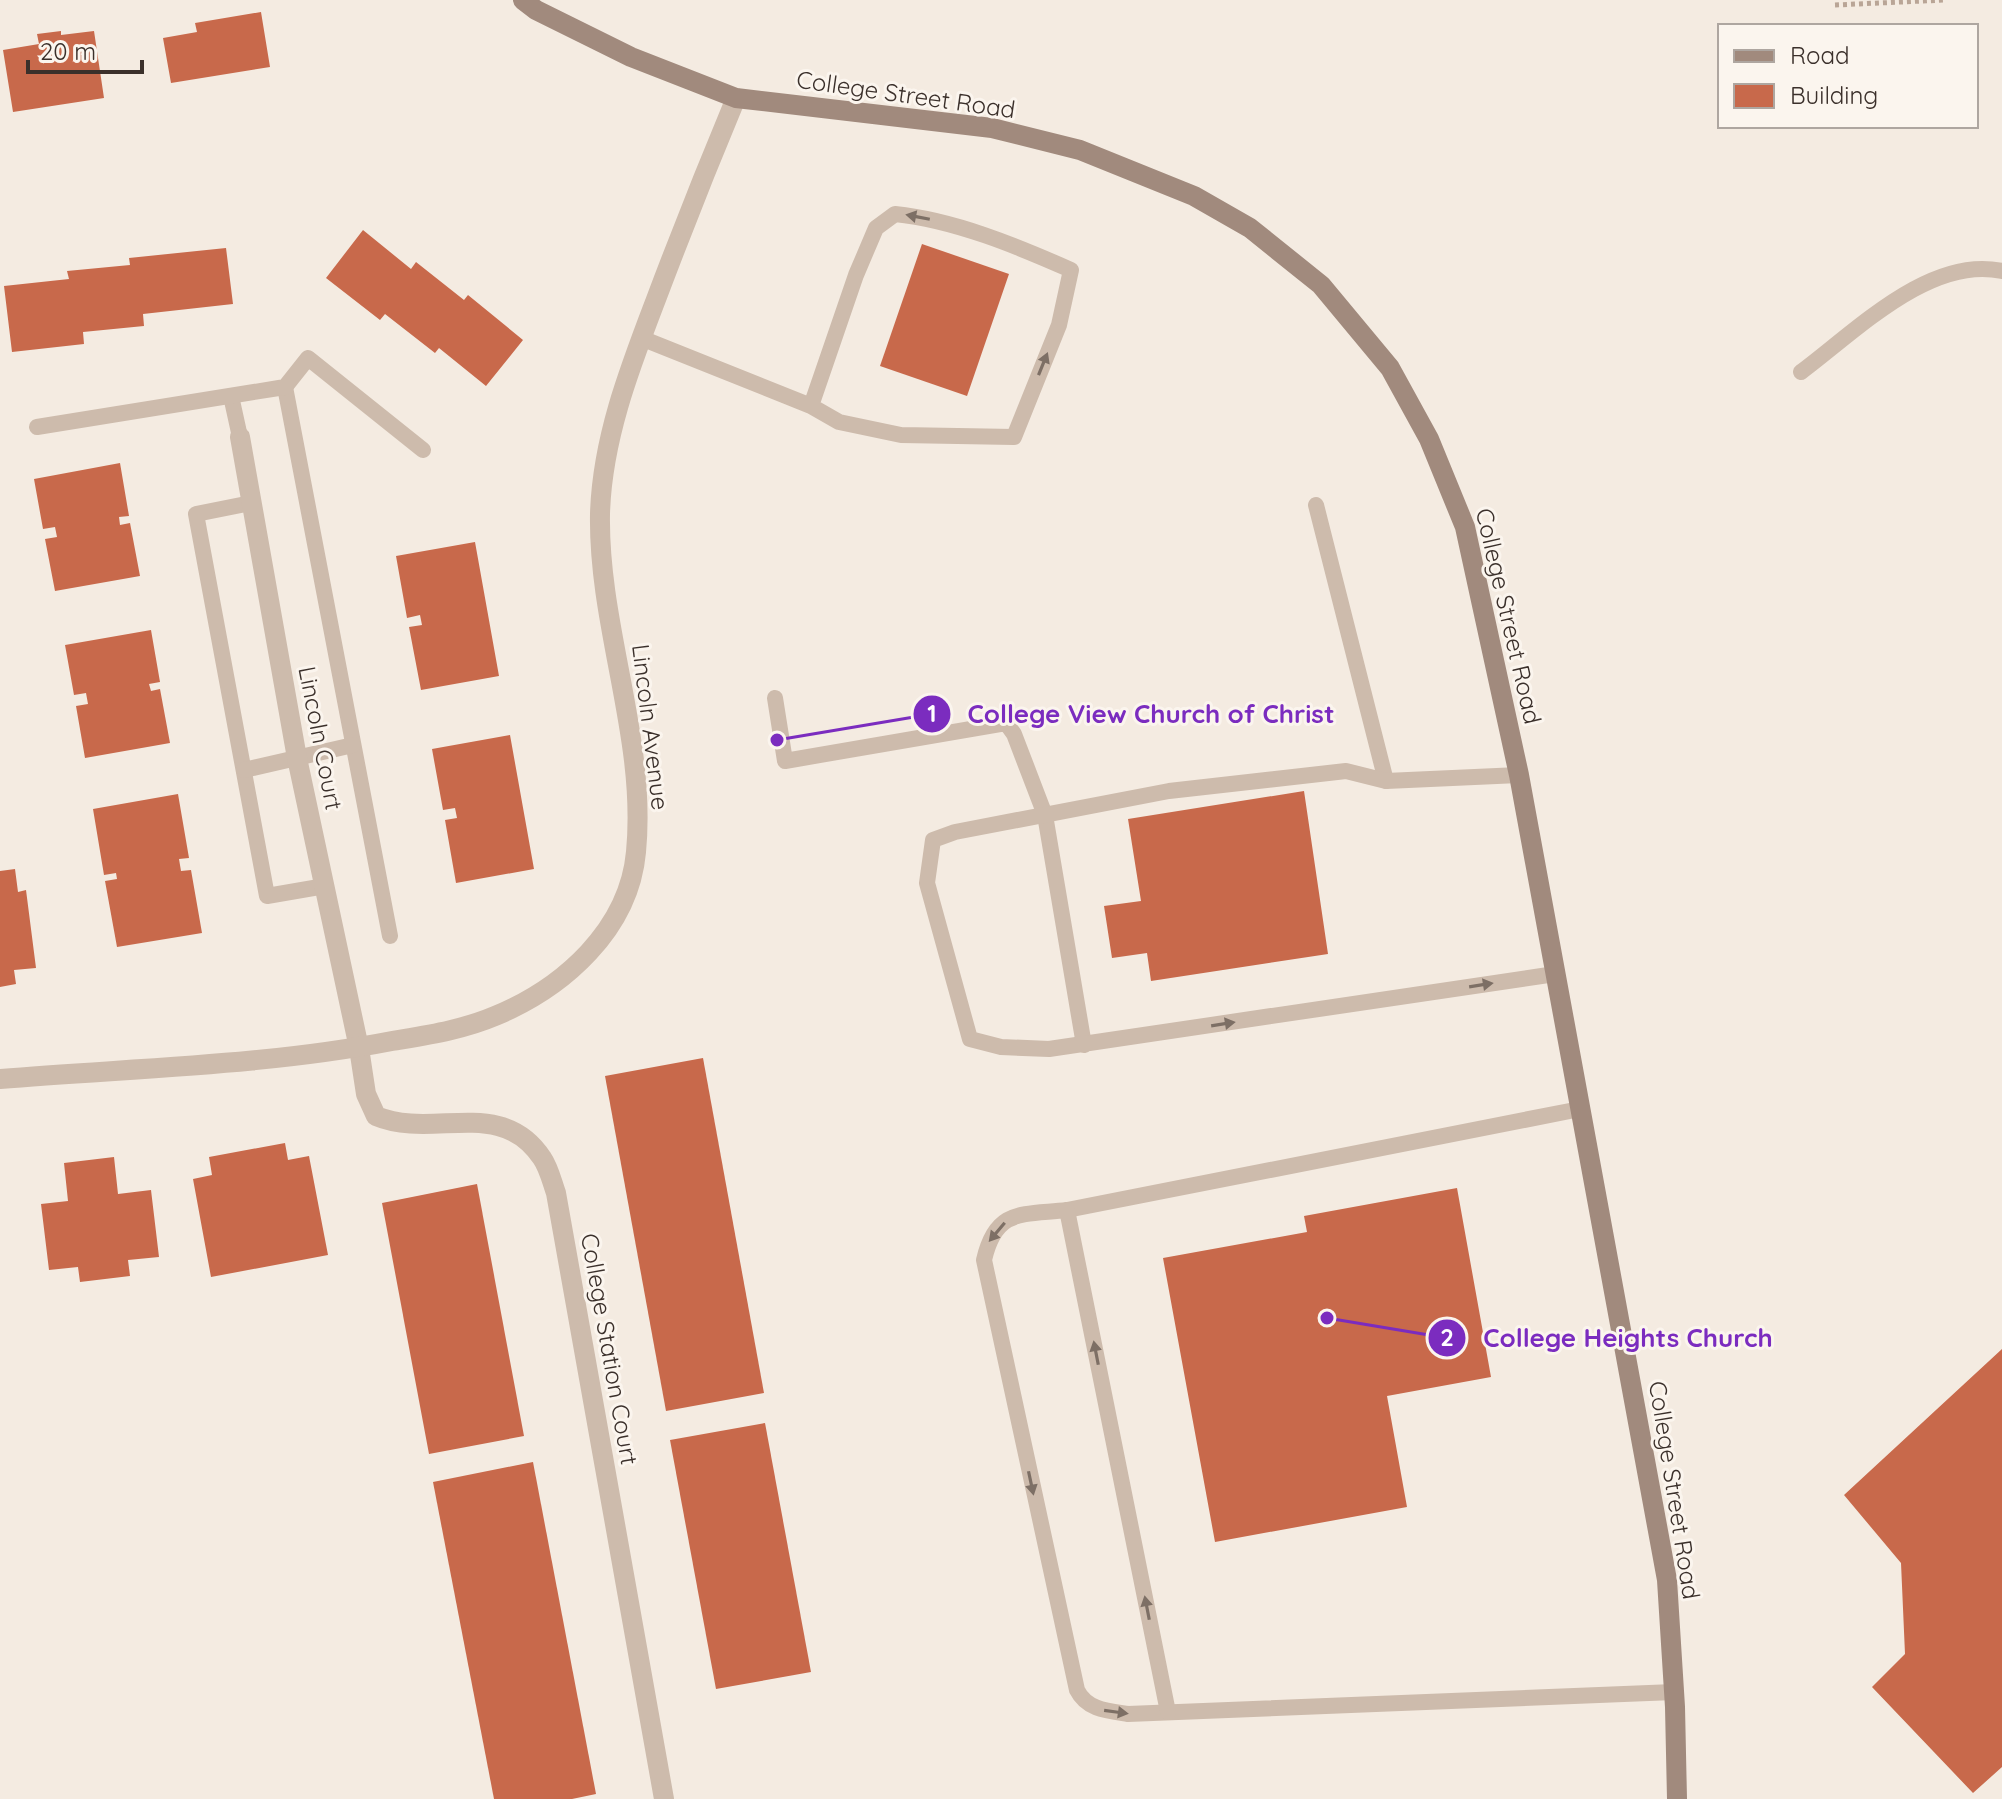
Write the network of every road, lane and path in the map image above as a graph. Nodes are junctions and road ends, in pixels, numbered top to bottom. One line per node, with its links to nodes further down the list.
1 (523, 0): 4 (street, College Street Road)
2 (1945, 0): 3 (path)
3 (1835, 5)
4 (736, 98): 6 (street, Lincoln Avenue); 20 (street, College Street Road)
5 (2002, 271): 7 (lane)
6 (641, 338): 10 (lane); 27 (street, Lincoln Avenue)
7 (1801, 372)
8 (285, 387): 9 (lane); 13 (lane); 17 (lane)
9 (231, 396): 11 (lane); 12 (lane)
10 (811, 406): 10 (lane, one-way to 10)
11 (37, 427)
12 (240, 437): 14 (street, Lincoln Court)
13 (423, 450)
14 (251, 503): 18 (street, Lincoln Court); 19 (lane)
15 (1316, 505): 21 (lane)
16 (775, 698): 22 (lane)
17 (353, 745): 18 (lane); 24 (lane)
18 (297, 758): 19 (lane); 23 (street, Lincoln Court)
19 (244, 770): 23 (lane)
20 (1519, 775): 21 (lane); 25 (street, College Street Road)
21 (1386, 781): 22 (lane)
22 (1045, 815): 26 (lane); 26 (lane)
23 (325, 886): 27 (street, Lincoln Court)
24 (390, 936)
25 (1555, 974): 26 (lane, one-way to 25); 29 (street, College Street Road)
26 (1084, 1045)
27 (359, 1048): 28 (street, Lincoln Avenue); 33 (street, College Station Court)
28 (0, 1079)
29 (1580, 1109): 30 (lane); 31 (street, College Street Road)
30 (1067, 1210): 32 (lane, one-way to 30); 32 (lane, one-way to 32)
31 (1674, 1692): 32 (lane); 34 (street, College Street Road)
32 (1168, 1712)
33 (664, 1799)
34 (1677, 1799)

